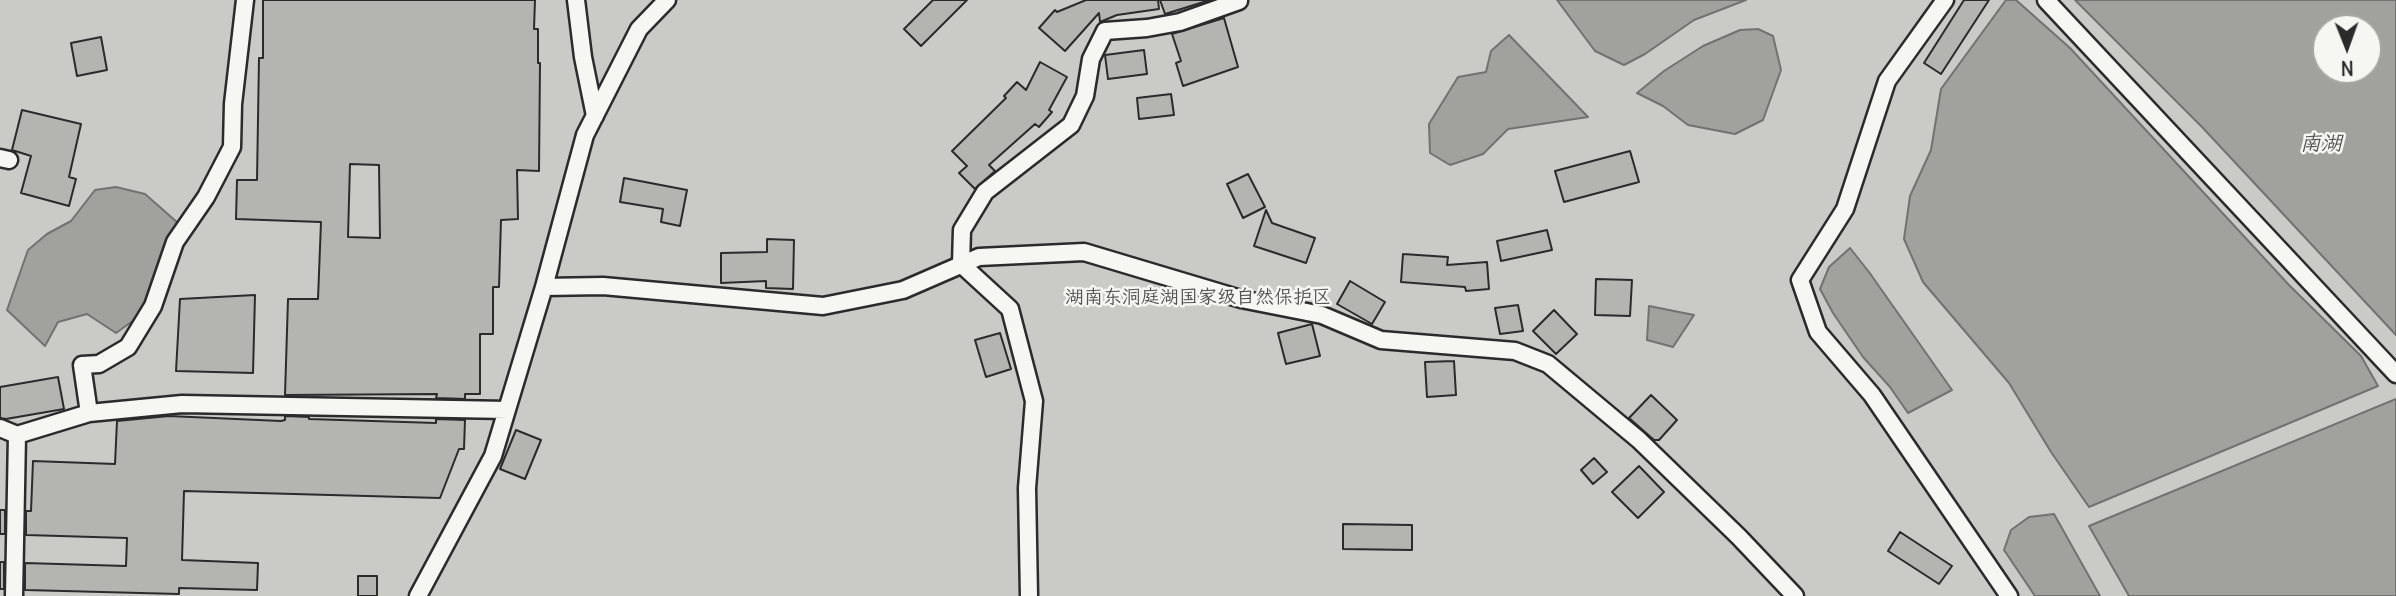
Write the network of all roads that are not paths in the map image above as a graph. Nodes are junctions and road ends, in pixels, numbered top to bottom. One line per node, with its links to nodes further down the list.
1 (245, 0): 12 (street)
2 (576, 0): 7 (street)
3 (667, 0): 7 (street)
4 (1945, 0): 19 (street)
5 (2046, 0): 10 (street)
6 (1239, 1): 8 (street)
7 (595, 116): 9 (street)
8 (961, 264): 9 (street); 17 (street); 18 (street)
9 (544, 288): 11 (street)
10 (2396, 374)
11 (507, 410): 12 (street); 16 (street)
12 (89, 413): 14 (street)
13 (0, 428): 14 (street)
14 (18, 435): 15 (street)
15 (14, 596)
16 (418, 596)
17 (1029, 596)
18 (1795, 596)
19 (2009, 596)

